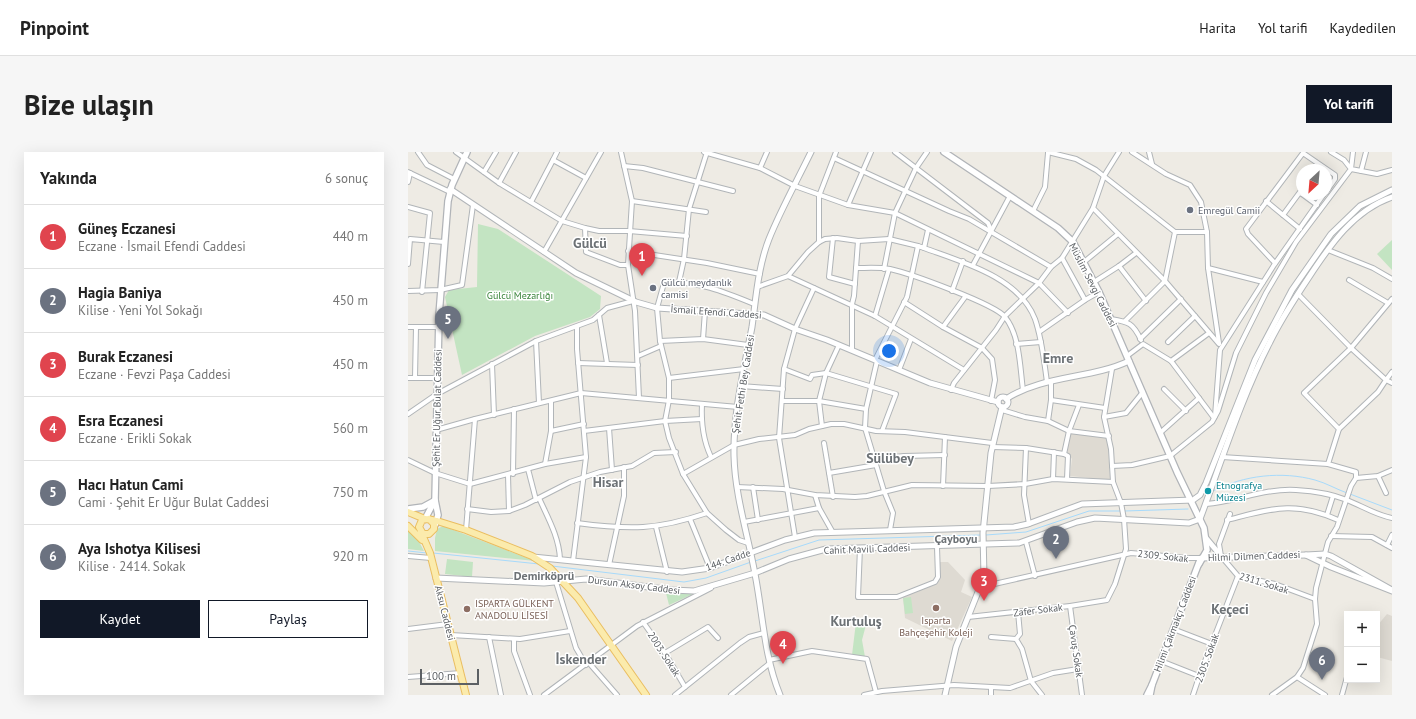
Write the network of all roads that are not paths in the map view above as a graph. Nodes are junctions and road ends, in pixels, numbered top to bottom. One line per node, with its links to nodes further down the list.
1 (418, 152): 40 (street)
2 (456, 152): 23 (street)
3 (496, 152): 35 (street)
4 (516, 152): 43 (street)
5 (557, 152): 25 (street)
6 (601, 152): 39 (street)
7 (621, 152): 28 (street)
8 (706, 152): 29 (street); 42 (street)
9 (767, 152): 29 (street)
10 (810, 152): 45 (street, Şehit Fethi Bey Caddesi)
11 (836, 152): 24 (street)
12 (871, 152): 36 (street)
13 (895, 152): 30 (street)
14 (927, 152): 30 (street)
15 (944, 152): 51 (main road, Müslim Sevgi Caddesi)
16 (1048, 152): 38 (street); 65 (street)
17 (1119, 152): 38 (street)
18 (1132, 152): 26 (street)
19 (1150, 152): 26 (street)
20 (1331, 152): 31 (street)
21 (1354, 152): 31 (street)
22 (1366, 152): 33 (street)
23 (466, 155): 35 (street); 40 (main road, Şehit Er Uğur Bulat Caddesi)
24 (834, 158): 36 (street); 50 (street)
25 (553, 160): 39 (street); 58 (street)
26 (1152, 164): 76 (street)
27 (1319, 164): 57 (street)
28 (624, 166): 42 (street); 56 (street)
29 (760, 168): 45 (street)
30 (916, 168): 47 (street); 73 (street)
31 (1350, 169): 33 (street); 227 (street)
32 (1392, 170): 33 (street)
33 (1361, 171)
34 (409, 172): 41 (street); 49 (street)
35 (484, 172): 43 (street)
36 (863, 172): 47 (street); 60 (street)
37 (1332, 173): 44 (street)
38 (1104, 176): 63 (street); 75 (street)
39 (586, 178): 69 (street)
40 (454, 179): 49 (main road, Şehit Er Uğur Bulat Caddesi)
41 (408, 182)
42 (698, 182): 46 (street); 64 (street)
43 (499, 183): 58 (street)
44 (1332, 183)
45 (795, 186): 50 (street); 108 (street, Şehit Fethi Bey Caddesi)
46 (733, 190)
47 (906, 190): 67 (street); 73 (street)
48 (1392, 190): 87 (street)
49 (450, 191): 59 (street, İsmail Efendi Caddesi); 83 (main road, Şehit Er Uğur Bulat Caddesi)
50 (819, 196): 60 (street); 84 (street)
51 (1010, 196): 65 (main road, Müslim Sevgi Caddesi); 73 (street)
52 (1392, 197): 89 (street)
53 (1296, 198): 68 (street)
54 (1310, 200): 61 (street)
55 (1320, 200): 61 (street)
56 (632, 201): 64 (street); 74 (street)
57 (1266, 201): 68 (street); 99 (street)
58 (531, 202): 69 (street)
59 (473, 205): 91 (street, İsmail Efendi Caddesi); 121 (street)
60 (848, 205): 67 (street)
61 (1317, 205): 71 (street)
62 (408, 207): 81 (street)
63 (1093, 208): 77 (street); 85 (street)
64 (689, 209): 66 (street); 78 (street)
65 (1032, 211): 85 (main road, Müslim Sevgi Caddesi)
66 (706, 212)
67 (895, 213): 72 (street); 80 (street)
68 (1283, 216): 71 (street)
69 (562, 221): 70 (street); 91 (street)
70 (585, 228): 74 (street); 101 (street)
71 (1300, 229): 99 (street)
72 (928, 230): 88 (street); 92 (street)
73 (991, 230): 92 (street); 104 (street)
74 (630, 231): 78 (street); 90 (street)
75 (1175, 232): 76 (street); 113 (street)
76 (1208, 232): 106 (street)
77 (1118, 234): 93 (street); 98 (street)
78 (687, 236): 96 (street)
79 (833, 238): 82 (street); 84 (street); 118 (street)
80 (889, 239): 82 (street); 86 (street); 107 (street)
81 (427, 241): 83 (street); 95 (street); 124 (street)
82 (858, 241): 105 (street)
83 (444, 242): 121 (main road, Şehit Er Uğur Bulat Caddesi)
84 (819, 242): 109 (street)
85 (1073, 242): 94 (street); 98 (main road, Müslim Sevgi Caddesi)
86 (918, 246): 88 (street); 110 (street)
87 (1322, 246): 89 (street); 293 (street)
88 (924, 248): 97 (street)
89 (1328, 250): 112 (street); 126 (street)
90 (628, 251): 96 (street); 101 (street)
91 (544, 252): 130 (street, İsmail Efendi Caddesi)
92 (979, 253): 102 (street); 117 (street)
93 (1136, 253): 103 (street); 113 (street)
94 (1062, 258): 104 (street); 131 (street)
95 (408, 260): 100 (street)
96 (684, 260): 108 (street); 114 (street)
97 (963, 261): 102 (street); 123 (street)
98 (1084, 262): 115 (main road, Müslim Sevgi Caddesi)
99 (1275, 263): 116 (street)
100 (408, 264)
101 (628, 265): 130 (street)
102 (973, 265): 128 (street)
103 (1119, 266): 115 (street); 133 (street)
104 (1051, 267): 117 (street)
105 (856, 268): 107 (street); 118 (street)
106 (1208, 268): 116 (street); 166 (street)
107 (886, 269): 110 (street); 143 (street)
108 (760, 274): 119 (street, Şehit Fethi Bey Caddesi)
109 (788, 276): 119 (street); 120 (street)
110 (911, 276): 123 (street); 134 (street)
111 (1349, 280): 135 (street)
112 (1392, 280)
113 (1165, 281): 132 (street); 133 (street)
114 (679, 282): 136 (street); 138 (street)
115 (1094, 282): 125 (main road, Müslim Sevgi Caddesi)
116 (1263, 282): 173 (street)
117 (1039, 283): 128 (street); 140 (street)
118 (855, 284): 137 (street)
119 (757, 287): 136 (street, Şehit Fethi Bey Caddesi)
120 (814, 288): 137 (street); 154 (street)
121 (440, 290): 124 (street); 151 (main road, Şehit Er Uğur Bulat Caddesi)
122 (408, 291): 124 (street)
123 (952, 291): 127 (street)
124 (422, 292)
125 (1099, 292): 131 (street); 146 (main road, Müslim Sevgi Caddesi)
126 (1298, 294): 171 (street); 257 (street)
127 (965, 297): 144 (street); 153 (street)
128 (1023, 298): 144 (street); 155 (street)
129 (1392, 299): 135 (street)
130 (633, 300): 138 (street, İsmail Efendi Caddesi); 142 (street); 174 (street)
131 (1085, 300): 140 (street)
132 (1181, 300): 145 (street); 159 (street)
133 (1146, 301): 147 (street)
134 (904, 302): 148 (street); 153 (street)
135 (1388, 303): 171 (street)
136 (754, 304): 141 (street, Şehit Fethi Bey Caddesi)
137 (852, 304): 143 (street); 172 (street)
138 (657, 308): 139 (street, İsmail Efendi Caddesi); 161 (street)
139 (705, 311): 141 (street, İsmail Efendi Caddesi); 157 (street)
140 (1068, 313): 155 (street)
141 (753, 314): 154 (street, İsmail Efendi Caddesi); 167 (street, Şehit Fethi Bey Caddesi)
142 (599, 315): 152 (street); 179 (street)
143 (875, 316): 148 (street)
144 (1005, 316): 164 (street); 170 (street)
145 (1195, 316): 156 (street); 163 (street)
146 (1111, 319): 147 (street); 175 (main road, Müslim Sevgi Caddesi)
147 (1125, 321): 159 (street)
148 (892, 325): 158 (street); 176 (street)
149 (408, 327): 150 (street)
150 (416, 327): 151 (street); 190 (street)
151 (439, 327): 191 (main road, Şehit Er Uğur Bulat Caddesi)
152 (577, 327): 160 (street); 178 (street)
153 (943, 327): 170 (street)
154 (795, 330): 168 (street, İsmail Efendi Caddesi); 183 (street)
155 (1038, 332): 162 (street)
156 (1209, 332): 166 (street); 177 (street)
157 (704, 339): 161 (street); 167 (street)
158 (911, 339): 185 (street); 186 (street)
159 (1140, 339): 165 (street)
160 (536, 341): 180 (street); 215 (street)
161 (660, 341): 169 (street)
162 (1041, 342): 164 (street); 194 (street)
163 (1168, 342)
164 (1016, 344): 201 (street)
165 (1143, 344): 175 (street); 177 (street)
166 (1219, 344): 173 (street)
167 (748, 345): 182 (street, Şehit Fethi Bey Caddesi)
168 (839, 345): 172 (street, İsmail Efendi Caddesi); 188 (street)
169 (661, 346): 174 (street); 192 (street)
170 (982, 348): 186 (street); 213 (street)
171 (1351, 348): 193 (street); 236 (street)
172 (852, 350): 176 (street, İsmail Efendi Caddesi)
173 (1220, 350): 227 (street)
174 (638, 356): 181 (street)
175 (1128, 358): 184 (street); 202 (main road, Müslim Sevgi Caddesi)
176 (876, 361): 185 (street, İsmail Efendi Caddesi); 197 (street)
177 (1171, 361): 206 (street)
178 (578, 363): 179 (street); 203 (street)
179 (607, 363): 181 (street)
180 (492, 364): 204 (street); 225 (street)
181 (638, 365): 205 (street)
182 (744, 368): 192 (street); 196 (street, Şehit Fethi Bey Caddesi)
183 (784, 369): 188 (street); 198 (street)
184 (1112, 369): 194 (street); 220 (street)
185 (899, 370): 200 (street, İsmail Efendi Caddesi)
186 (964, 370): 200 (street)
187 (1392, 372): 193 (street)
188 (826, 373): 197 (street); 212 (street)
189 (408, 378): 190 (street)
190 (415, 378): 191 (street)
191 (438, 378): 204 (main road, Şehit Er Uğur Bulat Caddesi)
192 (669, 378): 209 (street)
193 (1386, 380): 195 (street); 236 (street)
194 (1049, 382): 201 (street); 210 (street)
195 (1392, 383)
196 (741, 386): 198 (street); 218 (street, Şehit Fethi Bey Caddesi)
197 (870, 386): 221 (street); 240 (street)
198 (783, 389): 211 (street)
199 (1164, 389): 223 (street)
200 (951, 390): 213 (street, İsmail Efendi Caddesi)
201 (1024, 390): 207 (street)
202 (1143, 392): 226 (street); 242 (main road, Müslim Sevgi Caddesi)
203 (581, 393): 205 (street); 208 (street); 232 (street)
204 (437, 394): 224 (street); 237 (main road, Şehit Er Uğur Bulat Caddesi)
205 (639, 398): 209 (street)
206 (1199, 398): 223 (street); 227 (street)
207 (1006, 399): 214 (street); 222 (street)
208 (551, 400): 215 (street); 238 (street)
209 (669, 400): 216 (street); 230 (street)
210 (1051, 400): 217 (street); 231 (street)
211 (783, 401): 212 (street); 245 (street)
212 (819, 401): 221 (street); 233 (street)
213 (991, 401): 214 (street, İsmail Efendi Caddesi)
214 (998, 402): 222 (street)
215 (539, 403): 219 (street)
216 (702, 404): 218 (street); 229 (street)
217 (1079, 404): 220 (street); 241 (street)
218 (738, 407): 247 (street, Şehit Fethi Bey Caddesi)
219 (514, 408): 225 (street); 270 (street)
220 (1105, 408): 226 (street)
221 (866, 409): 235 (street)
222 (1002, 409): 231 (street); 248 (street)
223 (1186, 411): 242 (street)
224 (408, 414)
225 (494, 415): 228 (street)
226 (1104, 417): 243 (street)
227 (1214, 418): 254 (street)
228 (475, 419): 237 (street); 278 (street)
229 (702, 419): 230 (street); 256 (street)
230 (665, 420): 234 (street); 250 (street)
231 (1048, 421): 241 (street)
232 (584, 424): 238 (street); 239 (street)
233 (822, 426): 235 (street); 245 (street)
234 (609, 428): 239 (street); 266 (street)
235 (865, 428): 240 (street); 258 (street)
236 (1339, 429): 261 (street)
237 (436, 430): 268 (main road, Şehit Er Uğur Bulat Caddesi)
238 (551, 430): 260 (street)
239 (584, 430): 255 (street)
240 (882, 431): 244 (street)
241 (1069, 431): 243 (street); 252 (street)
242 (1160, 433): 254 (main road, Müslim Sevgi Caddesi)
243 (1109, 436): 263 (street)
244 (945, 437): 248 (street); 253 (street)
245 (779, 438): 247 (street); 284 (street)
246 (824, 443): 269 (street)
247 (734, 445): 256 (street); 282 (street, Şehit Fethi Bey Caddesi)
248 (992, 445): 249 (street); 281 (street)
249 (1026, 448): 251 (street); 279 (street)
250 (676, 452): 264 (street); 271 (street)
251 (1054, 452): 252 (street); 275 (street)
252 (1064, 454): 276 (street)
253 (945, 455): 258 (street); 280 (street)
254 (1170, 456): 263 (street); 293 (main road, Müslim Sevgi Caddesi)
255 (586, 457): 260 (street); 273 (street)
256 (711, 457): 271 (street)
257 (1222, 457): 261 (street); 295 (street)
258 (875, 459): 262 (street)
259 (408, 460): 268 (street)
260 (545, 464): 265 (street)
261 (1328, 464): 274 (street)
262 (876, 465): 269 (street); 285 (street)
263 (1112, 466): 277 (street)
264 (624, 467): 266 (street); 320 (street)
265 (528, 469): 270 (street); 291 (street)
266 (612, 470): 273 (street)
267 (1392, 470): 272 (street)
268 (435, 473): 278 (street); 292 (main road, Şehit Er Uğur Bulat Caddesi)
269 (829, 473): 289 (street)
270 (510, 474): 278 (street); 299 (street)
271 (683, 474): 302 (street)
272 (1378, 476): 274 (street); 286 (street)
273 (584, 478): 291 (street); 315 (street)
274 (1356, 478): 290 (street)
275 (1053, 479): 276 (street); 279 (street)
276 (1067, 479): 277 (street)
277 (1113, 482): 294 (street)
278 (470, 484): 298 (street)
279 (1025, 484): 281 (street); 316 (street)
280 (943, 486): 281 (street); 285 (street)
281 (988, 486): 324 (street)
282 (737, 487): 283 (street); 314 (street, Şehit Fethi Bey Caddesi)
283 (753, 487): 284 (street); 309 (street)
284 (789, 490): 287 (street); 301 (street)
285 (884, 491): 289 (street); 322 (street)
286 (1386, 493)
287 (815, 495): 289 (street); 296 (street)
288 (1333, 496): 290 (street); 295 (street); 304 (street)
289 (833, 497)
290 (1346, 497): 306 (street); 312 (street)
291 (537, 499): 299 (street); 346 (street)
292 (434, 500): 297 (main road); 307 (main road, Şehit Er Uğur Bulat Caddesi); 313 (main road, Şehit Er Uğur Bulat Caddesi)
293 (1190, 501): 294 (street, 144. Cadde); 310 (main road, Müslim Sevgi Caddesi)
294 (1122, 504): 305 (street); 316 (street, 144. Cadde)
295 (1206, 504): 310 (street)
296 (819, 508): 301 (street); 325 (street)
297 (408, 509)
298 (467, 509): 299 (street); 321 (street)
299 (509, 511)
300 (408, 512): 307 (main road, 144. Cadde)
301 (792, 512): 309 (street); 327 (street)
302 (708, 513): 308 (street); 331 (street)
303 (1230, 514): 311 (street)
304 (1327, 515): 311 (street); 312 (street)
305 (1124, 517): 310 (street, Cahit Mavili Caddesi); 330 (street, Cahit Mavili Caddesi); 338 (street)
306 (1392, 518)
307 (427, 519): 313 (main road, 144. Cadde); 319 (main road); 323 (main road)
308 (690, 519): 318 (street); 351 (street)
309 (758, 520): 314 (street)
310 (1198, 520): 329 (main road, Müslim Sevgi Caddesi); 347 (main road, Müslim Sevgi Caddesi)
311 (1227, 520): 344 (street)
312 (1338, 520): 328 (street)
313 (437, 521): 319 (main road, Şehit Er Uğur Bulat Caddesi); 321 (main road, 144. Cadde)
314 (744, 522): 331 (street, Şehit Fethi Bey Caddesi)
315 (577, 524): 320 (street); 348 (street)
316 (1029, 524): 324 (street, 144. Cadde)
317 (408, 525): 323 (main road); 335 (main road)
318 (656, 527): 320 (street); 353 (street)
319 (434, 529): 323 (main road); 335 (main road)
320 (617, 529): 350 (street)
321 (466, 530): 343 (main road, 144. Cadde)
322 (890, 530): 324 (street, 144. Cadde); 325 (street, 144. Cadde)
323 (420, 531): 335 (main road, Aksu Caddesi)
324 (983, 531): 332 (street)
325 (832, 532): 327 (street, 144. Cadde)
326 (1392, 535): 333 (street)
327 (795, 536): 340 (street, 144. Cadde)
328 (1331, 536): 333 (street); 339 (street)
329 (1206, 538): 344 (street); 347 (main road, Müslim Sevgi Caddesi)
330 (1026, 542): 332 (street, Cahit Mavili Caddesi); 354 (street)
331 (748, 543): 340 (street, Şehit Fethi Bey Caddesi)
332 (983, 543): 334 (street, Cahit Mavili Caddesi); 359 (street)
333 (1387, 545): 337 (street)
334 (937, 547): 336 (street, Cahit Mavili Caddesi); 336 (street)
335 (428, 548): 345 (main road, Aksu Caddesi)
336 (860, 548): 352 (street, Cahit Mavili Caddesi)
337 (1392, 548)
338 (1124, 554): 347 (street, 2309. Sokak); 354 (street, 2309. Sokak); 362 (street, Zafer Sokak)
339 (1325, 554): 341 (street, Hilmi Dilmen Caddesi); 349 (street); 360 (street, Hilmi Dilmen Caddesi)
340 (750, 555): 351 (street, 144. Cadde); 352 (street, Şehit Fethi Bey Caddesi)
341 (1306, 555): 344 (street, Hilmi Dilmen Caddesi); 349 (street, Hilmi Dilmen Caddesi)
342 (408, 556): 345 (street)
343 (532, 556): 346 (street, 144. Cadde); 357 (main road)
344 (1221, 556): 347 (street, Hilmi Dilmen Caddesi); 355 (street, 2311. Sokak)
345 (431, 558): 356 (main road, Aksu Caddesi)
346 (560, 559): 348 (street, 144. Cadde)
347 (1201, 560): 368 (main road, Hilmi Çakmakçı Caddesi)
348 (573, 561): 350 (street, 144. Cadde)
349 (1323, 563): 360 (street, Hilmi Dilmen Caddesi); 361 (street)
350 (610, 565): 353 (street, 144. Cadde)
351 (710, 568): 353 (street, 144. Cadde)
352 (754, 571): 358 (street, Cahit Mavili Caddesi); 370 (street, Şehit Fethi Bey Caddesi)
353 (667, 572)
354 (1035, 576): 359 (street, 2309. Sokak)
355 (1238, 576): 361 (street, 2311. Sokak); 378 (street, 2305. Sokak)
356 (436, 578): 357 (street, Dursun Aksoy Caddesi); 366 (main road, Aksu Caddesi)
357 (559, 580): 358 (street, Dursun Aksoy Caddesi); 369 (street); 377 (main road)
358 (713, 587): 365 (street, Cahit Mavili Caddesi)
359 (981, 587): 364 (street)
360 (1392, 591)
361 (1315, 599): 386 (street)
362 (1070, 606): 363 (street, Zafer Sokak); 383 (street, Çavuş Sokak)
363 (1018, 612): 364 (street, Zafer Sokak); 376 (street)
364 (968, 617): 390 (street)
365 (643, 622): 377 (street, Cahit Mavili Caddesi); 379 (street, 2003. Sokak)
366 (448, 624): 367 (street); 371 (main road, Aksu Caddesi)
367 (408, 629)
368 (1173, 629): 378 (street); 380 (main road, Hilmi Çakmakçı Caddesi)
369 (570, 631): 375 (street); 382 (street)
370 (764, 634): 381 (street, Şehit Fethi Bey Caddesi); 391 (street)
371 (451, 636): 372 (street); 384 (main road, Aksu Caddesi)
372 (489, 637): 375 (street); 396 (street)
373 (718, 638): 379 (street)
374 (991, 638): 376 (street)
375 (514, 639): 397 (street)
376 (1016, 639): 388 (street)
377 (611, 644): 382 (street, Cahit Mavili Caddesi); 400 (main road)
378 (1212, 644): 385 (street, 2305. Sokak)
379 (665, 653): 391 (street, 2003. Sokak)
380 (1161, 661): 385 (street); 409 (main road, Hilmi Çakmakçı Caddesi)
381 (769, 662): 393 (street); 402 (street); 403 (street, Şehit Fethi Bey Caddesi)
382 (587, 664): 394 (street, Cahit Mavili Caddesi); 399 (street)
383 (1078, 669): 388 (street); 408 (street, Çavuş Sokak)
384 (460, 673): 387 (street); 395 (main road, Aksu Caddesi)
385 (1199, 676): 410 (street, 2305. Sokak)
386 (1297, 677): 411 (street); 412 (street)
387 (408, 678)
388 (1031, 681): 392 (street); 407 (street)
389 (1345, 683): 413 (street)
390 (947, 685): 392 (street); 393 (street); 405 (street)
391 (685, 687): 401 (street)
392 (991, 687): 406 (street)
393 (876, 692): 404 (street)
394 (551, 693): 398 (street, Cahit Mavili Caddesi)
395 (466, 695)
396 (501, 695)
397 (530, 695)
398 (544, 695)
399 (617, 695)
400 (646, 695)
401 (675, 695)
402 (731, 695)
403 (780, 695)
404 (864, 695)
405 (945, 695)
406 (991, 695)
407 (1042, 695)
408 (1082, 695)
409 (1149, 695)
410 (1193, 695)
411 (1272, 695)
412 (1324, 695)
413 (1342, 695)

